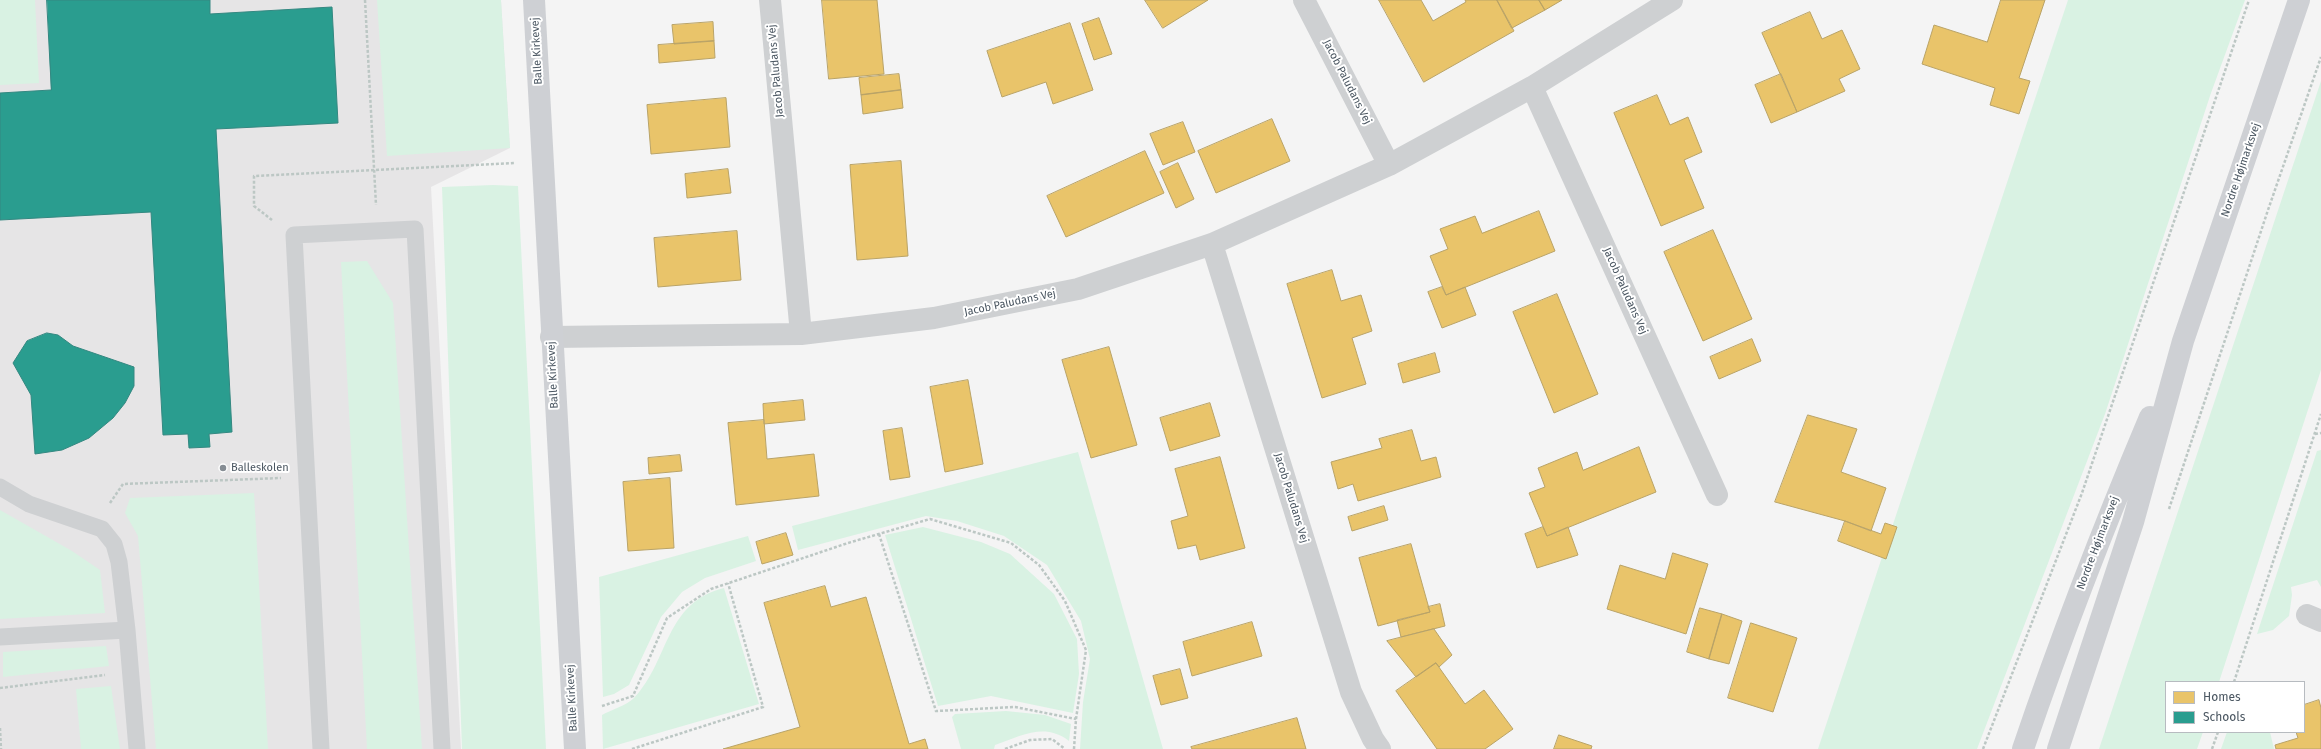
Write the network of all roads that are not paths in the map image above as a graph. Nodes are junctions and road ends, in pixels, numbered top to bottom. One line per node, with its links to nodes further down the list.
1 (534, 0): 10 (street, Balle Kirkevej)
2 (770, 0): 9 (street, Jacob Paludans Vej)
3 (1304, 0): 7 (street, Jacob Paludans Vej)
4 (1672, 0): 6 (street, Jacob Paludans Vej)
5 (2299, 0): 11 (street, Nordre Højmarksvej)
6 (1532, 87): 7 (street, Jacob Paludans Vej); 13 (street, Jacob Paludans Vej)
7 (1389, 165): 8 (street, Jacob Paludans Vej)
8 (1212, 244): 9 (street, Jacob Paludans Vej); 20 (street, Jacob Paludans Vej)
9 (801, 334): 10 (street, Jacob Paludans Vej)
10 (551, 337): 19 (street, Balle Kirkevej)
11 (2182, 341): 21 (street, Nordre Højmarksvej); 22 (street, Nordre Højmarksvej)
12 (0, 487): 14 (lane)
13 (1717, 495)
14 (127, 630): 15 (lane); 16 (lane)
15 (0, 637)
16 (137, 749)
17 (321, 749): 18 (lane)
18 (442, 749)
19 (575, 749)
20 (1380, 749)
21 (2023, 749)
22 (2058, 749)

